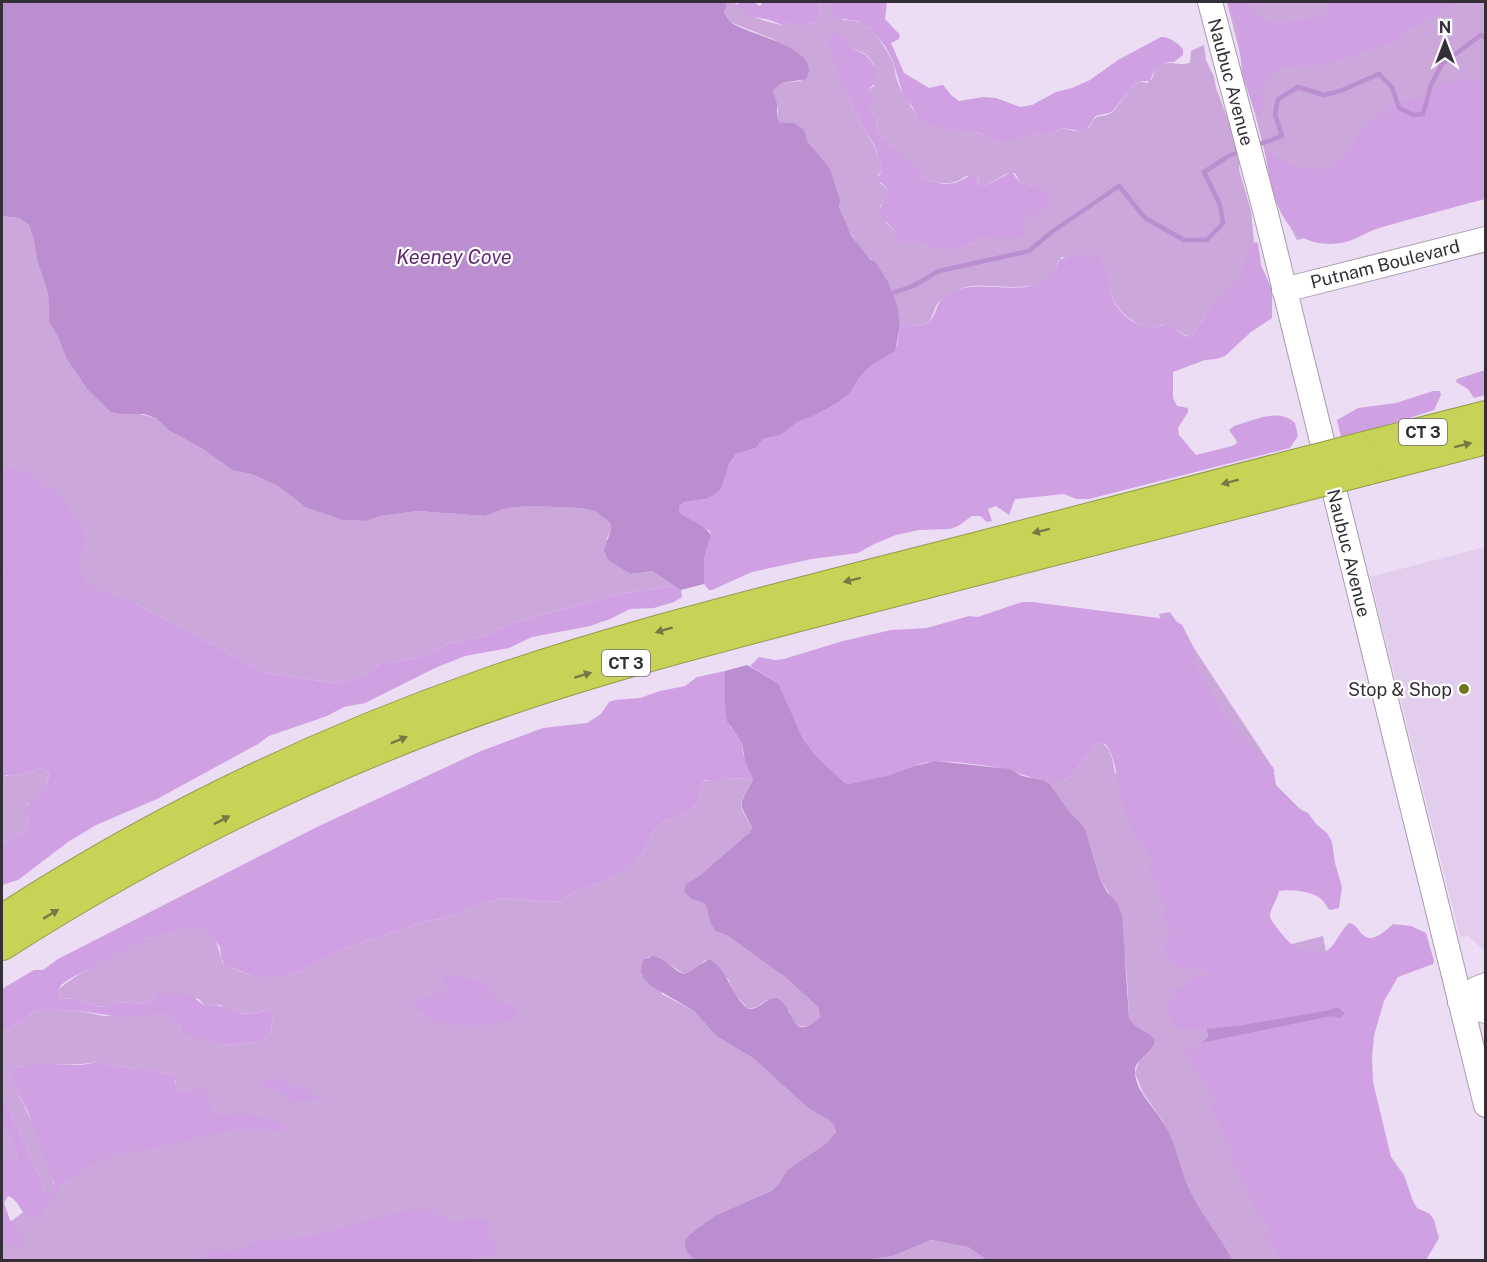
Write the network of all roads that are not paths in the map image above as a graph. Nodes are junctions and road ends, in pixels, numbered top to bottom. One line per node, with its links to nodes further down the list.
1 (1210, 2): 3 (main road, Naubuc Avenue)
2 (1485, 239): 3 (main road, Putnam Boulevard)
3 (1284, 290): 11 (main road, Naubuc Avenue)
4 (1485, 416): 6 (highway, CT 3)
5 (1485, 439): 6 (highway, CT 3, one-way to 5)
6 (1363, 459): 7 (highway, CT 3, bridge)
7 (1289, 478): 8 (highway, CT 3, one-way to 8); 9 (highway, CT 3, one-way to 7)
8 (2, 920)
9 (2, 945)
10 (1485, 985): 11 (main road)
11 (1460, 1002): 12 (main road); 13 (main road, Naubuc Avenue)
12 (1485, 1011)
13 (1485, 1105)

